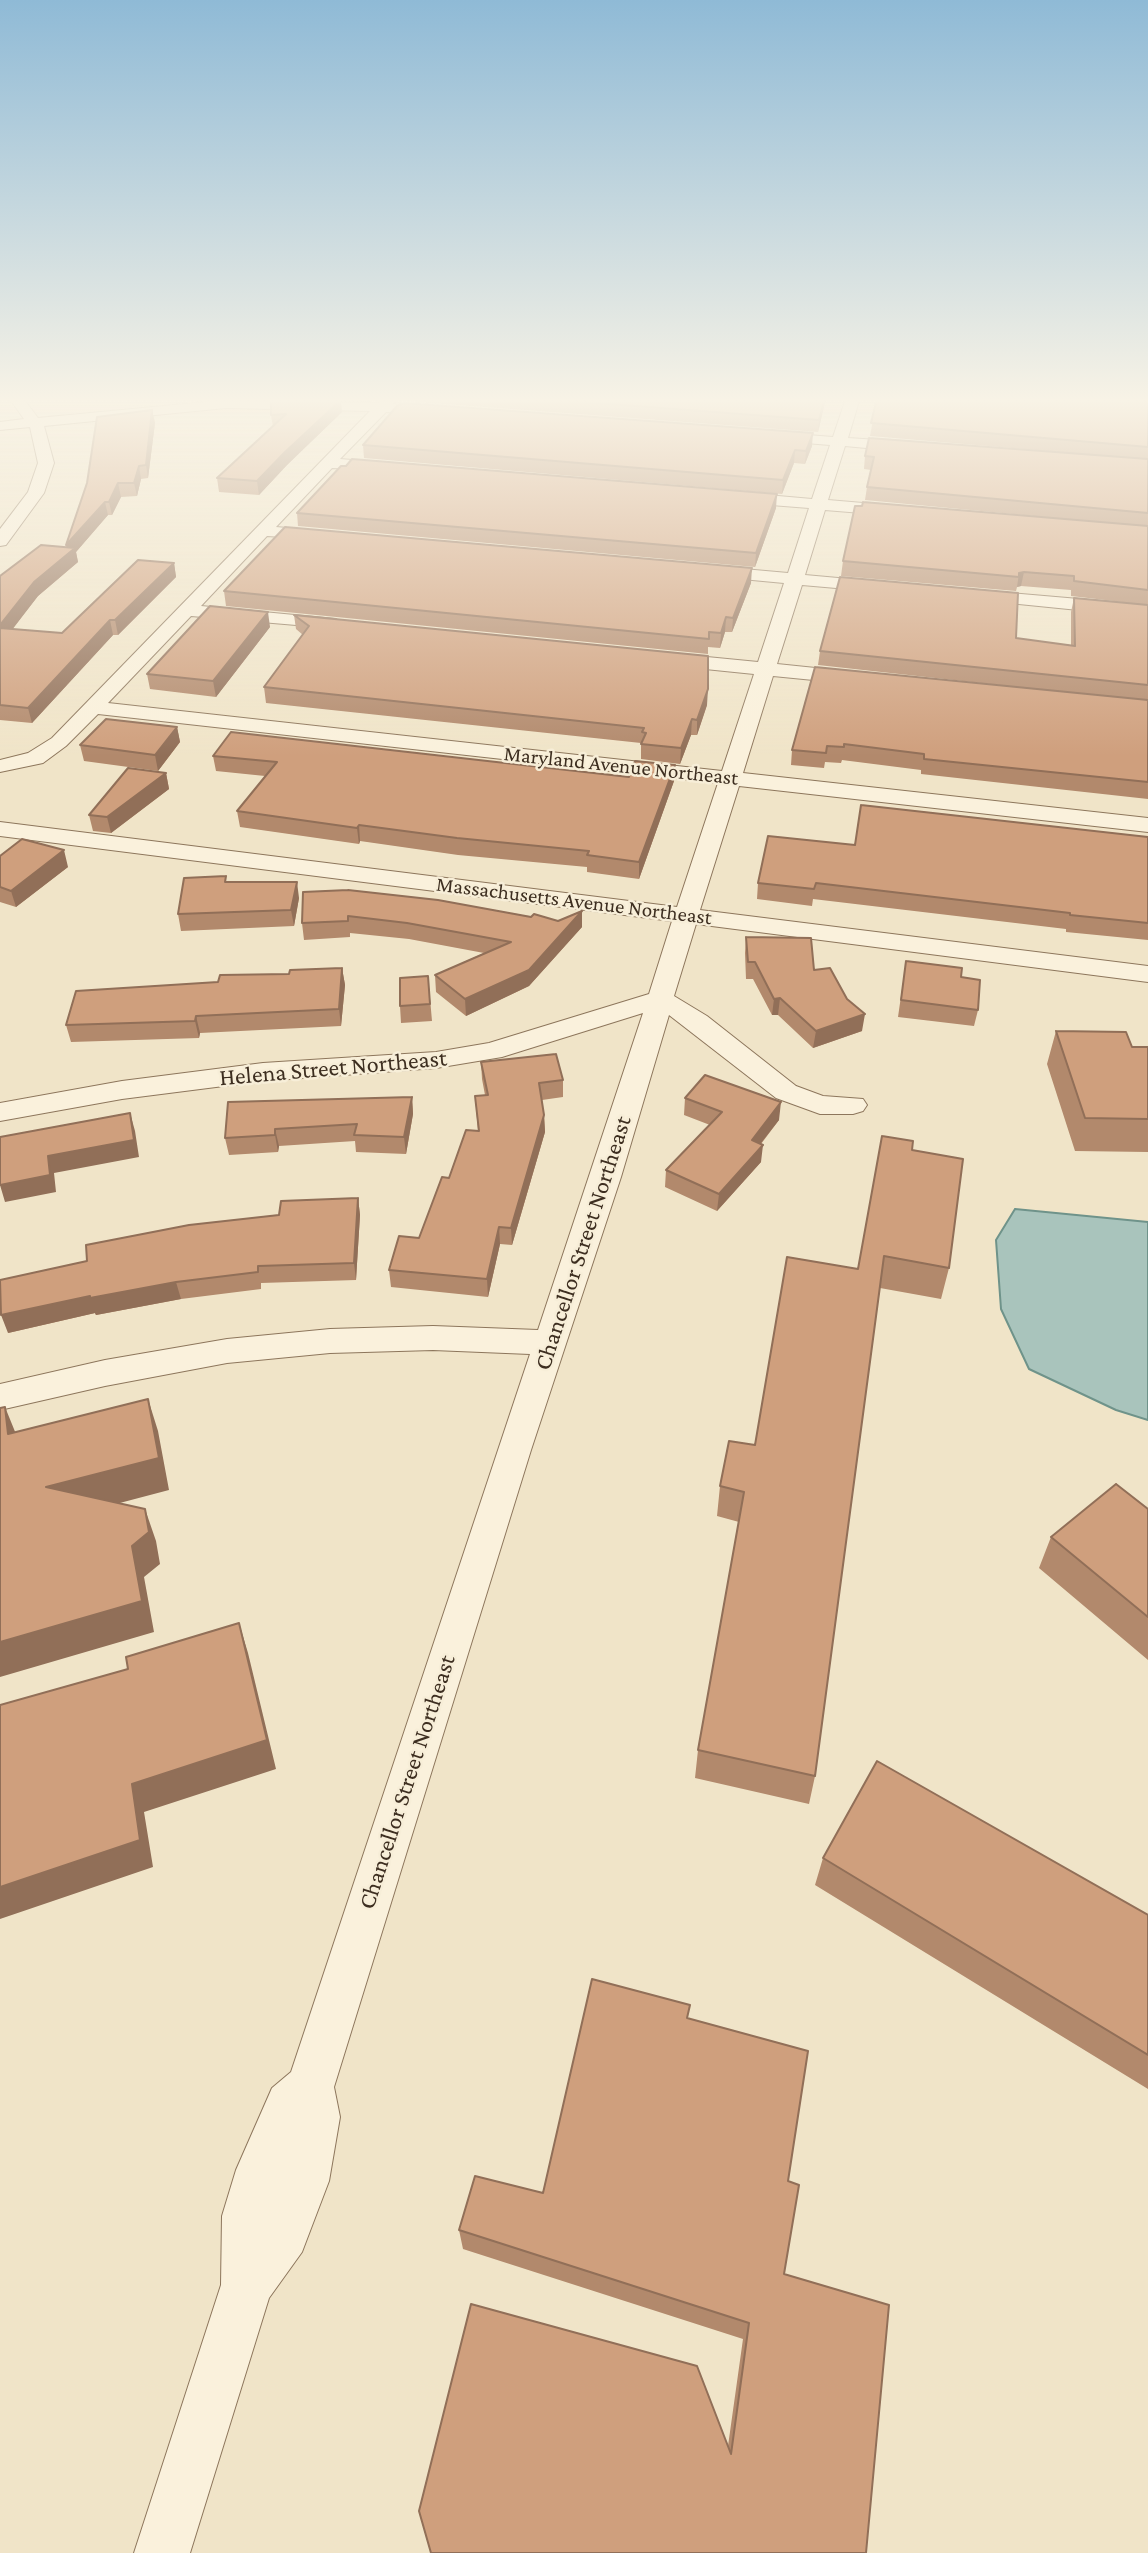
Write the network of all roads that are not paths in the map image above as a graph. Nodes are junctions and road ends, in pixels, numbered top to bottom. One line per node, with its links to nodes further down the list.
1 (20, 517): 6 (street)
2 (276, 517): 4 (street)
3 (816, 517): 8 (street, Chancellor Street Northeast)
4 (263, 531): 5 (street); 11 (street)
5 (332, 537)
6 (0, 541)
7 (693, 570): 8 (street)
8 (797, 579): 9 (street); 15 (street, Chancellor Street Northeast)
9 (905, 589)
10 (959, 594): 12 (street)
11 (187, 610): 13 (street); 17 (street)
12 (1148, 611)
13 (351, 627)
14 (650, 657): 15 (street)
15 (766, 669): 16 (street); 19 (street, Chancellor Street Northeast)
16 (875, 680)
17 (93, 707): 18 (street); 19 (street, Maryland Avenue Northeast)
18 (0, 766)
19 (732, 779): 20 (street, Maryland Avenue Northeast); 22 (street, Chancellor Street Northeast)
20 (1148, 825)
21 (0, 829): 22 (street, Massachusetts Avenue Northeast)
22 (686, 915): 23 (street, Massachusetts Avenue Northeast); 24 (street, Chancellor Street Northeast)
23 (1148, 974)
24 (661, 999): 25 (street); 26 (street, Helena Street Northeast); 27 (street, Chancellor Street Northeast)
25 (853, 1105)
26 (0, 1111)
27 (550, 1343): 28 (street); 29 (street, Chancellor Street Northeast)
28 (0, 1397)
29 (162, 2553)

